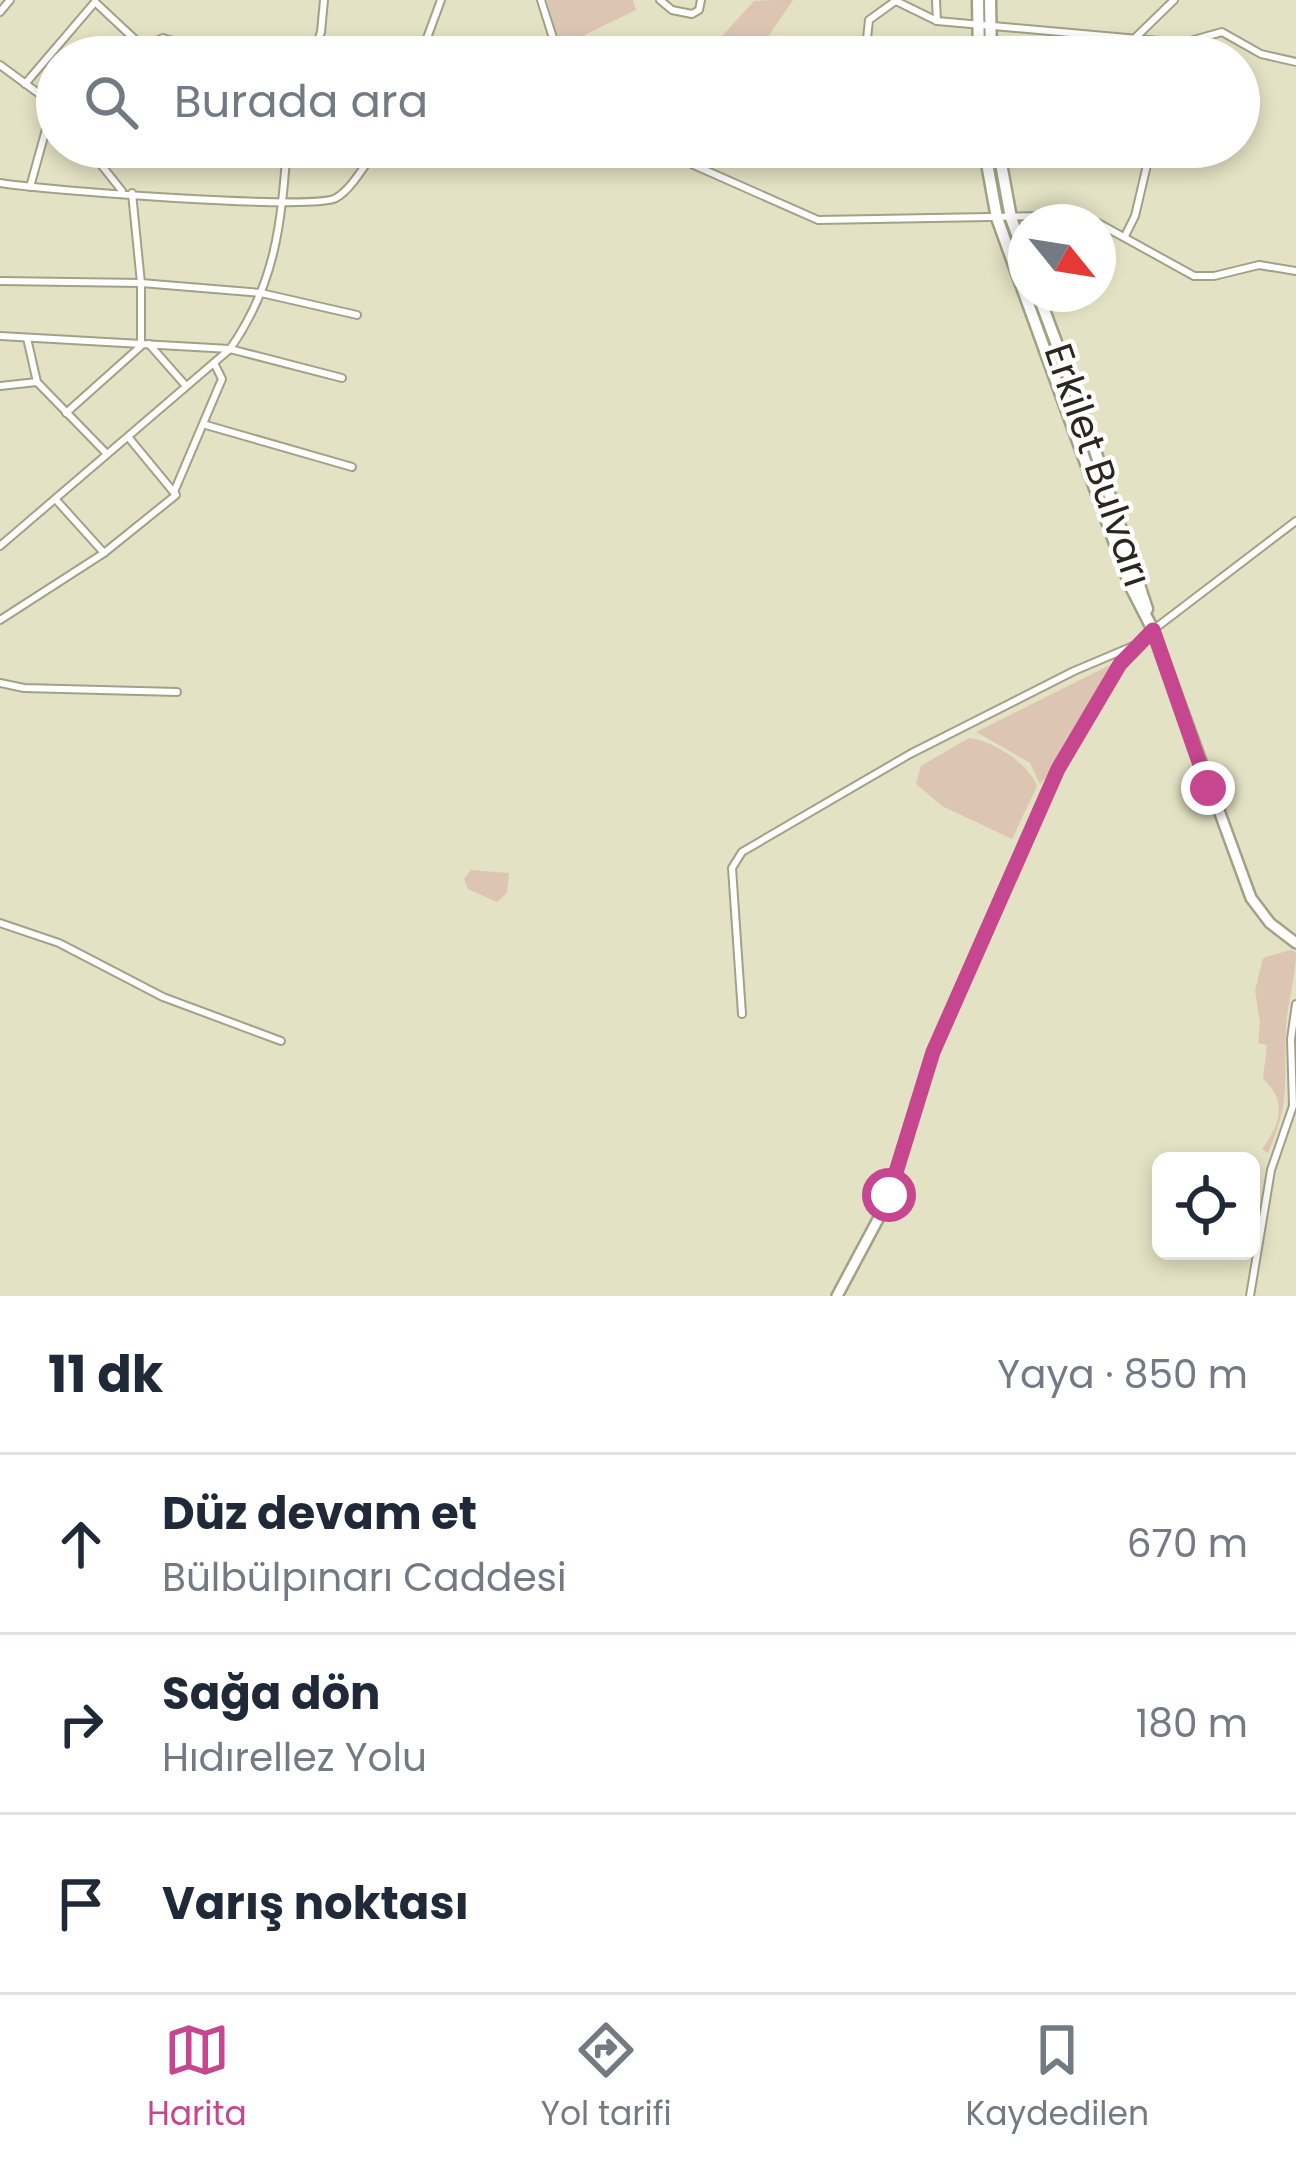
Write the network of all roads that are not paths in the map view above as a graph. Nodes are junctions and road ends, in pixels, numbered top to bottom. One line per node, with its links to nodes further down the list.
1 (10, 0): 13 (street)
2 (324, 0): 18 (street)
3 (441, 0): 19 (street)
4 (541, 0): 20 (street)
5 (660, 0): 6 (street)
6 (700, 0)
7 (936, 0): 14 (street)
8 (978, 0): 15 (main road)
9 (990, 0): 15 (main road)
10 (1174, 0): 25 (street)
11 (93, 1): 16 (street); 17 (street)
12 (895, 1): 14 (street); 21 (street)
13 (0, 12)
14 (937, 21): 15 (street)
15 (984, 25): 22 (main road); 23 (main road); 24 (street)
16 (65, 36)
17 (131, 36)
18 (320, 36)
19 (428, 36)
20 (552, 36)
21 (868, 36)
22 (982, 36)
23 (987, 36)
24 (1123, 36)
25 (1137, 36)
26 (1260, 53): 27 (street)
27 (1296, 62)
28 (0, 65): 30 (street)
29 (36, 71): 30 (street)
30 (25, 84): 31 (street)
31 (36, 91)
32 (36, 168): 41 (street)
33 (106, 168): 42 (street)
34 (285, 168): 43 (street)
35 (361, 168): 43 (street)
36 (699, 168): 45 (street)
37 (988, 168): 45 (main road, Erkilet Bulvarı)
38 (1002, 168): 44 (main road)
39 (1145, 168): 48 (street)
40 (0, 183): 41 (street)
41 (30, 187): 42 (street)
42 (128, 193): 43 (street); 51 (street)
43 (283, 202): 52 (street)
44 (1008, 204)
45 (997, 218): 46 (street); 75 (main road, Erkilet Bulvarı)
46 (1008, 218)
47 (1116, 232): 48 (street)
48 (1124, 236): 49 (street)
49 (1296, 271)
50 (0, 280): 51 (street)
51 (141, 283): 52 (street); 57 (street)
52 (261, 293): 54 (street); 58 (street)
53 (1045, 312): 75 (main road, Erkilet Bulvarı)
54 (357, 315)
55 (0, 336): 56 (street)
56 (27, 338): 57 (street); 61 (street)
57 (145, 344): 58 (street); 63 (street); 64 (street)
58 (230, 349): 59 (street); 60 (street)
59 (214, 363): 63 (street); 65 (street)
60 (342, 378)
61 (38, 382): 62 (street); 64 (street)
62 (0, 386)
63 (187, 387): 66 (street)
64 (67, 413): 67 (street)
65 (206, 425): 68 (street); 69 (street)
66 (129, 438): 67 (street); 69 (street)
67 (109, 455): 70 (street)
68 (352, 466)
69 (174, 492): 73 (street)
70 (57, 501): 72 (street); 73 (street)
71 (1296, 521): 75 (street)
72 (0, 546)
73 (104, 553): 74 (street)
74 (0, 620)
75 (1153, 630): 76 (street); 80 (street)
76 (1133, 646): 82 (street); 84 (street)
77 (0, 683): 78 (street)
78 (177, 692)
79 (0, 922): 83 (street)
80 (1296, 943)
81 (1296, 1004): 85 (street)
82 (742, 1014)
83 (281, 1041)
84 (837, 1296)
85 (1250, 1296)

